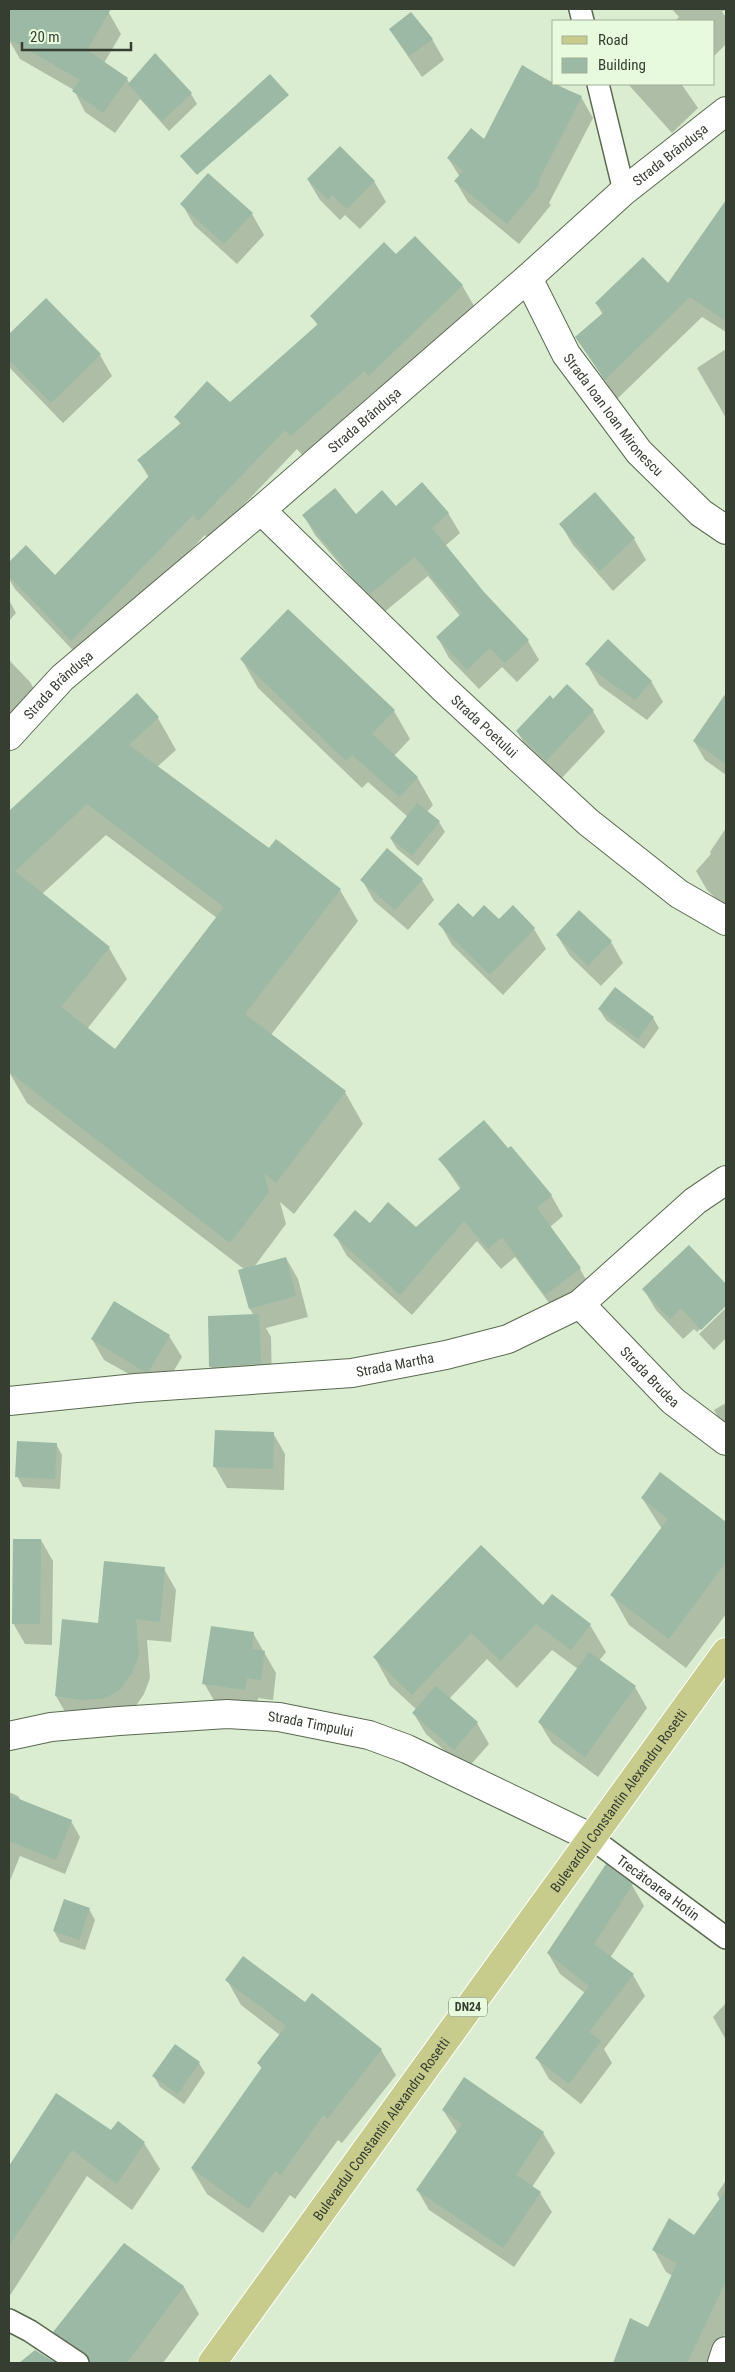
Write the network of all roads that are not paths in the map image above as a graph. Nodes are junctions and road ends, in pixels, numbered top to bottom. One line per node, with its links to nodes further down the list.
1 (598, 85): 3 (lane)
2 (726, 110): 3 (street, Strada Brândușa)
3 (624, 191): 4 (street, Strada Brândușa)
4 (528, 278): 5 (street, Strada Brândușa); 6 (street, Strada Ioan Ioan Mironescu)
5 (261, 510): 7 (street, Strada Brândușa); 8 (street, Strada Poetului)
6 (726, 530)
7 (9, 736)
8 (726, 921)
9 (726, 1180): 10 (street, Strada Martha)
10 (580, 1304): 11 (street, Strada Martha); 12 (street, Strada Brudea)
11 (9, 1402)
12 (726, 1441)
13 (726, 1652): 15 (main road, Bulevardul Constantin Alexandru Rosetti / DN24)
14 (9, 1736): 15 (street, Strada Timpului)
15 (590, 1837): 16 (lane, Trecătoarea Hotin); 20 (main road, Bulevardul Constantin Alexandru Rosetti / DN24)
16 (726, 1938)
17 (9, 2320): 19 (lane)
18 (726, 2351): 21 (street)
19 (78, 2363)
20 (212, 2363)
21 (722, 2363)

